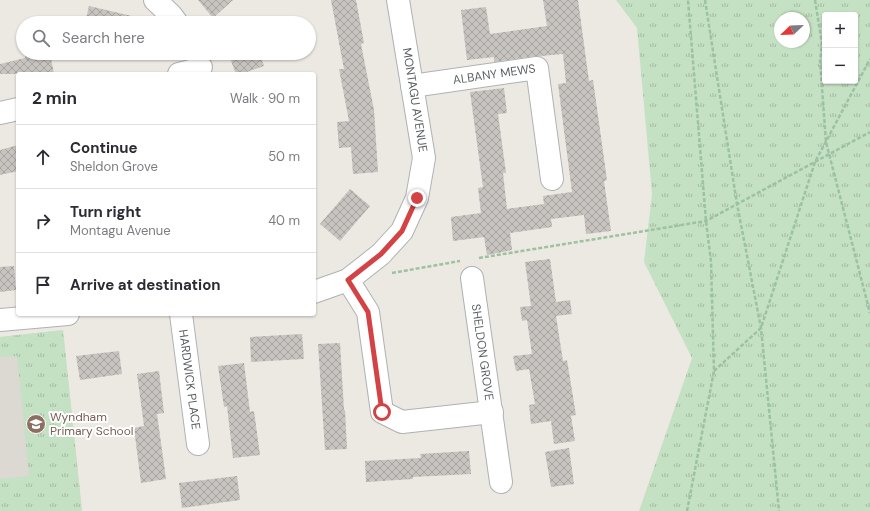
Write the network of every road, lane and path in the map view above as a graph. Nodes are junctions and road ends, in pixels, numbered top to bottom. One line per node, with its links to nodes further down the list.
1 (155, 0): 6 (street)
2 (398, 0): 10 (street, MONTAGU AVENUE)
3 (688, 0): 19 (path)
4 (704, 0): 18 (path)
5 (815, 0): 14 (path)
6 (172, 16)
7 (870, 59): 14 (path)
8 (199, 65): 9 (street)
9 (187, 72)
10 (412, 86): 17 (street, ALBANY MEWS); 22 (street, MONTAGU AVENUE)
11 (16, 109): 12 (street)
12 (0, 113)
13 (870, 132): 15 (path)
14 (826, 142): 15 (path); 16 (path)
15 (829, 154): 16 (path); 24 (path)
16 (815, 162): 18 (path); 28 (path)
17 (552, 179)
18 (737, 204): 19 (path); 28 (path)
19 (706, 221): 21 (path); 29 (path)
20 (386, 274): 21 (path)
21 (476, 276): 30 (street, SHELDON GROVE)
22 (348, 280): 23 (street, MONTAGU AVENUE); 30 (street, SHELDON GROVE)
23 (316, 291)
24 (870, 313)
25 (45, 316): 27 (street)
26 (181, 316): 31 (street, HARDWICK PLACE)
27 (0, 320)
28 (761, 328): 29 (path); 34 (path)
29 (714, 371): 33 (path)
30 (492, 412): 32 (street, SHELDON GROVE)
31 (198, 444)
32 (505, 469)
33 (687, 511)
34 (779, 511)

